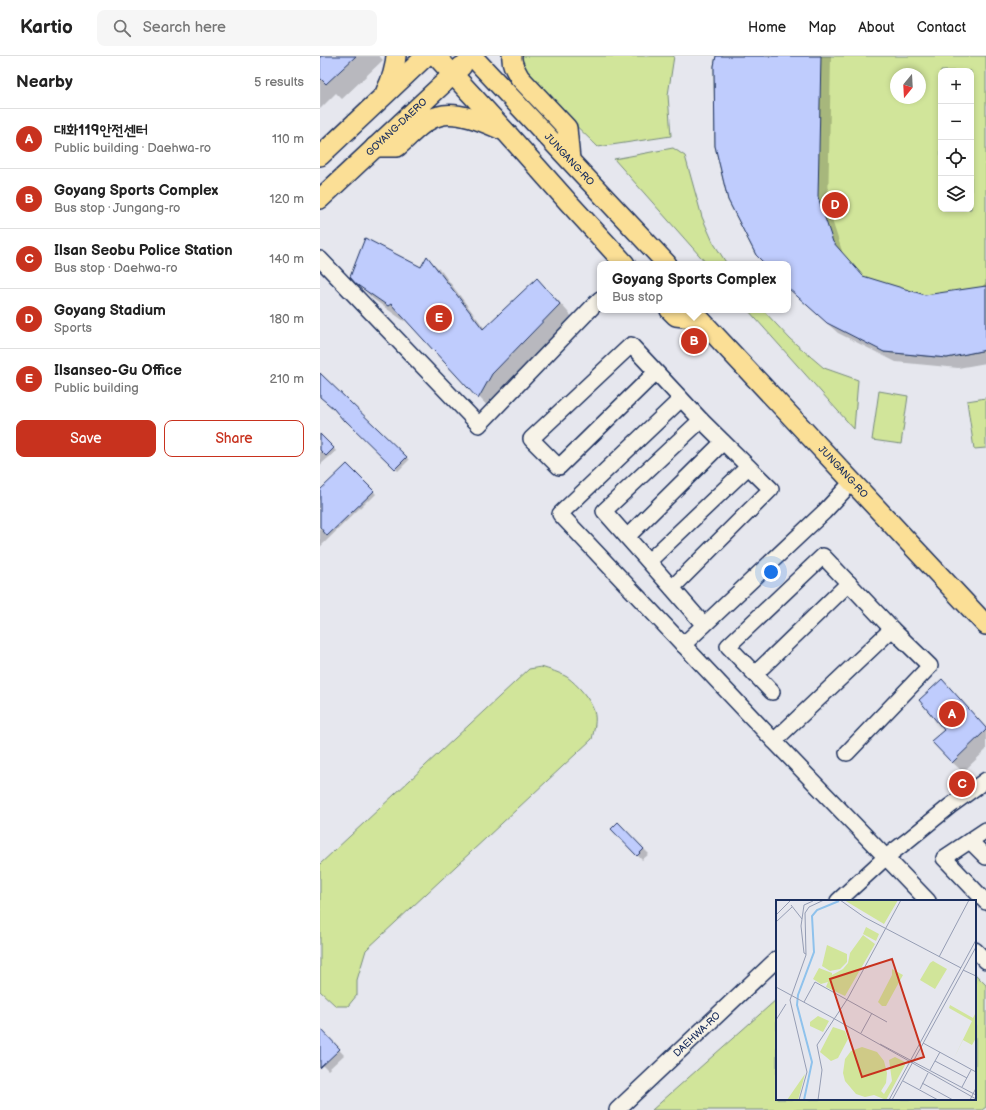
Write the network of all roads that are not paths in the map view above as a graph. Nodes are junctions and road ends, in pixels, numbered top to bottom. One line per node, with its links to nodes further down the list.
1 (396, 56): 7 (main road)
2 (426, 56): 7 (main road)
3 (436, 56): 6 (main road)
4 (472, 56): 6 (main road, GOYANG-DAERO); 11 (main road, JUNGANG-RO)
5 (512, 56): 11 (main road)
6 (453, 75): 8 (main road); 9 (main road, GOYANG-DAERO)
7 (384, 96): 10 (main road)
8 (506, 131): 9 (main road); 14 (main road)
9 (375, 147): 12 (main road, GOYANG-DAERO)
10 (320, 156)
11 (570, 160): 15 (main road, JUNGANG-RO)
12 (320, 199)
13 (320, 259): 16 (street)
14 (622, 261)
15 (664, 261)
16 (597, 302)
17 (673, 313): 18 (main road, JUNGANG-RO)
18 (699, 315): 24 (main road, JUNGANG-RO)
19 (656, 372): 19 (street); 20 (street)
20 (681, 398): 21 (street); 32 (street)
21 (700, 420): 22 (street); 25 (street)
22 (723, 442): 23 (street); 25 (street)
23 (748, 467): 26 (street); 28 (street)
24 (852, 482): 29 (street); 30 (main road, JUNGANG-RO)
25 (627, 537): 26 (street)
26 (649, 561): 28 (street)
27 (849, 583): 31 (street); 33 (street); 33 (street)
28 (672, 588): 29 (street)
29 (704, 625): 32 (street)
30 (986, 625)
31 (892, 629): 35 (street); 36 (street)
32 (683, 646): 35 (street)
33 (755, 674): 34 (street)
34 (772, 692)
35 (774, 741): 40 (street)
36 (847, 754)
37 (986, 780): 40 (street)
38 (986, 830): 39 (street)
39 (970, 841): 41 (street); 44 (street)
40 (886, 857): 42 (street); 43 (street)
41 (986, 857)
42 (839, 900)
43 (927, 900)
44 (986, 902)
45 (976, 951): 47 (street)
46 (776, 960): 48 (street, DAEHWA-RO)
47 (986, 961)
48 (617, 1110)

